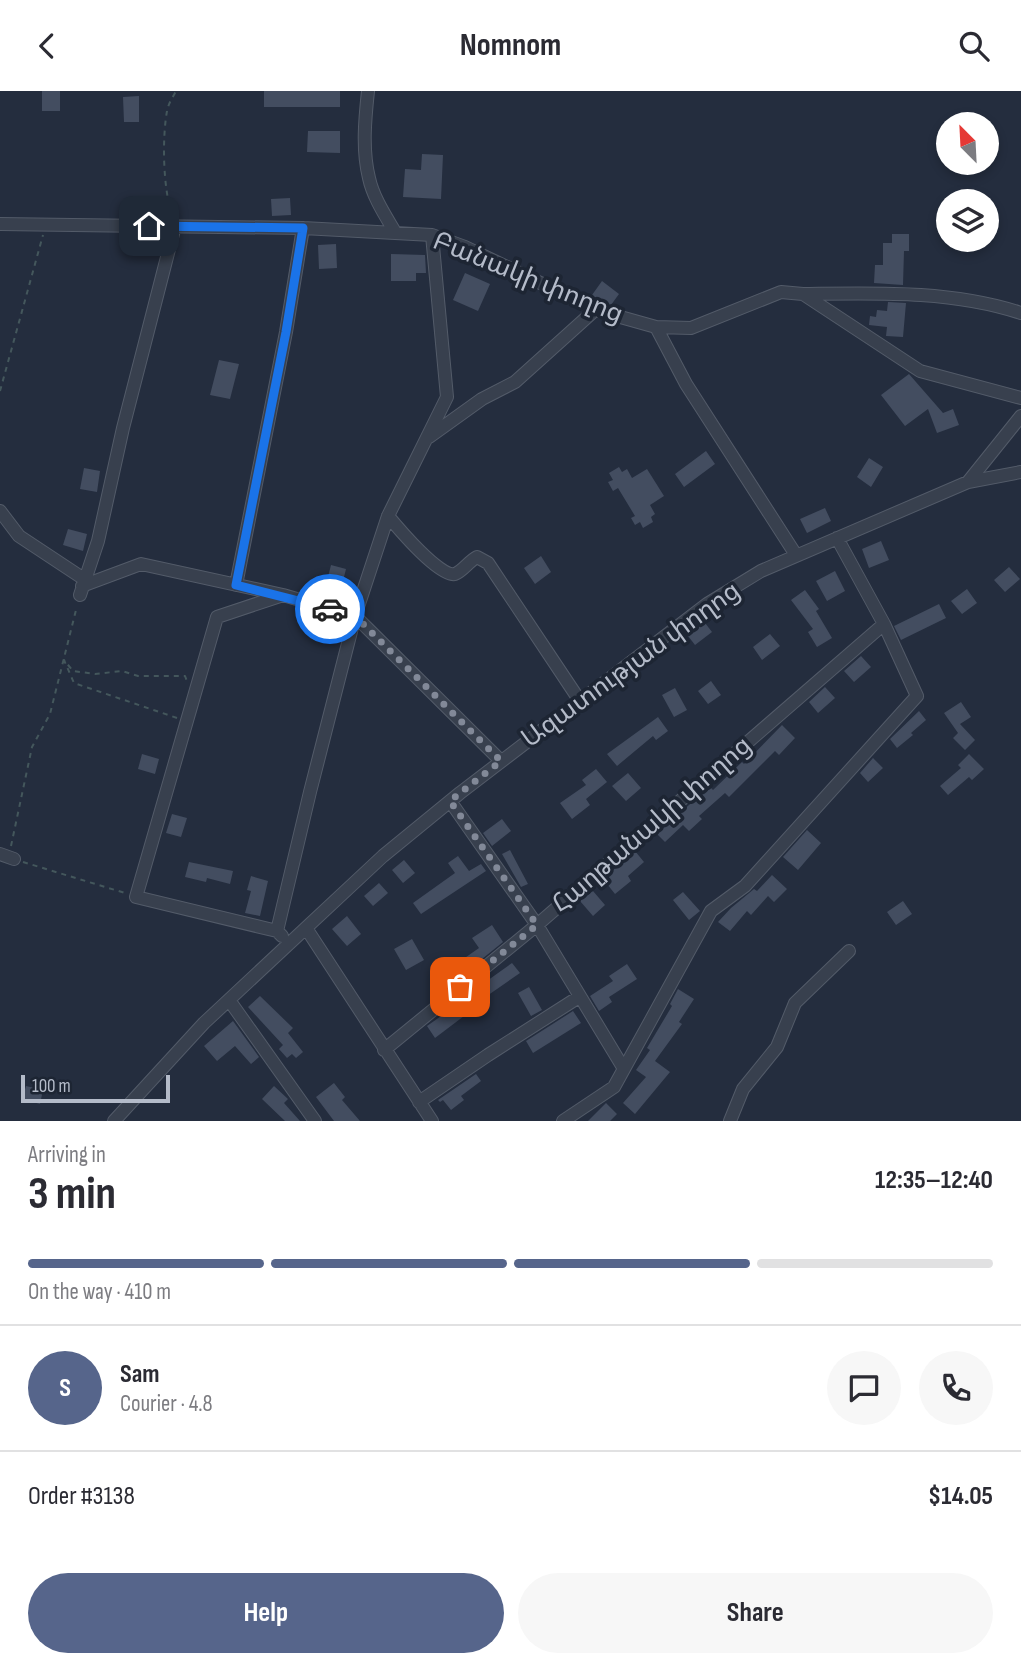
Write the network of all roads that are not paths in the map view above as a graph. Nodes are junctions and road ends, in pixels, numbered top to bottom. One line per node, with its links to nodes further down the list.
1 (368, 91): 5 (street)
2 (0, 224): 3 (street, Բանակի փողոց)
3 (175, 226): 4 (street, Բանակի փողոց); 21 (street)
4 (303, 228): 5 (street, Բանակի փողոց); 20 (street)
5 (395, 232): 6 (street, Բանակի փողոց)
6 (432, 235): 8 (street, Բանակի փողոց); 13 (street)
7 (803, 294): 9 (street, Բանակի փողոց); 10 (street, Բանակի փողոց); 11 (street)
8 (595, 310): 10 (street, Բանակի փողոց); 13 (street)
9 (1021, 313)
10 (656, 327): 19 (street)
11 (1021, 398)
12 (1021, 416): 15 (street)
13 (426, 440): 17 (street)
14 (1021, 472): 15 (street, Ազատության փողոց)
15 (968, 482): 18 (street, Ազատության փողոց)
16 (0, 511): 21 (street)
17 (388, 516): 23 (street); 25 (street)
18 (837, 538): 19 (street, Ազատության փողոց); 24 (street)
19 (796, 555): 25 (street, Ազատության փողոց)
20 (236, 585): 21 (street); 22 (street)
21 (82, 587)
22 (283, 596): 23 (street); 32 (street)
23 (355, 616): 26 (street); 32 (street)
24 (884, 624): 30 (street, Հաղթանակի փողոց); 38 (street)
25 (580, 701): 26 (street, Ազատության փողոց)
26 (501, 761): 27 (street, Ազատության փողոց)
27 (450, 801): 30 (street); 31 (street, Ազատության փողոց)
28 (0, 854): 29 (street)
29 (15, 859)
30 (537, 925): 35 (street); 37 (street, Հաղթանակի փողոց)
31 (306, 928): 33 (street, Ազատության փողոց); 37 (street)
32 (277, 931): 33 (street)
33 (289, 944): 36 (street, Ազատության փողոց)
34 (849, 951): 44 (street)
35 (579, 997): 38 (street); 39 (street)
36 (229, 1000): 40 (street, Ազատության փողոց); 41 (street)
37 (384, 1050): 39 (street)
38 (624, 1069): 43 (street)
39 (419, 1103): 42 (street)
40 (114, 1121)
41 (315, 1121)
42 (432, 1121)
43 (563, 1121)
44 (730, 1121)

